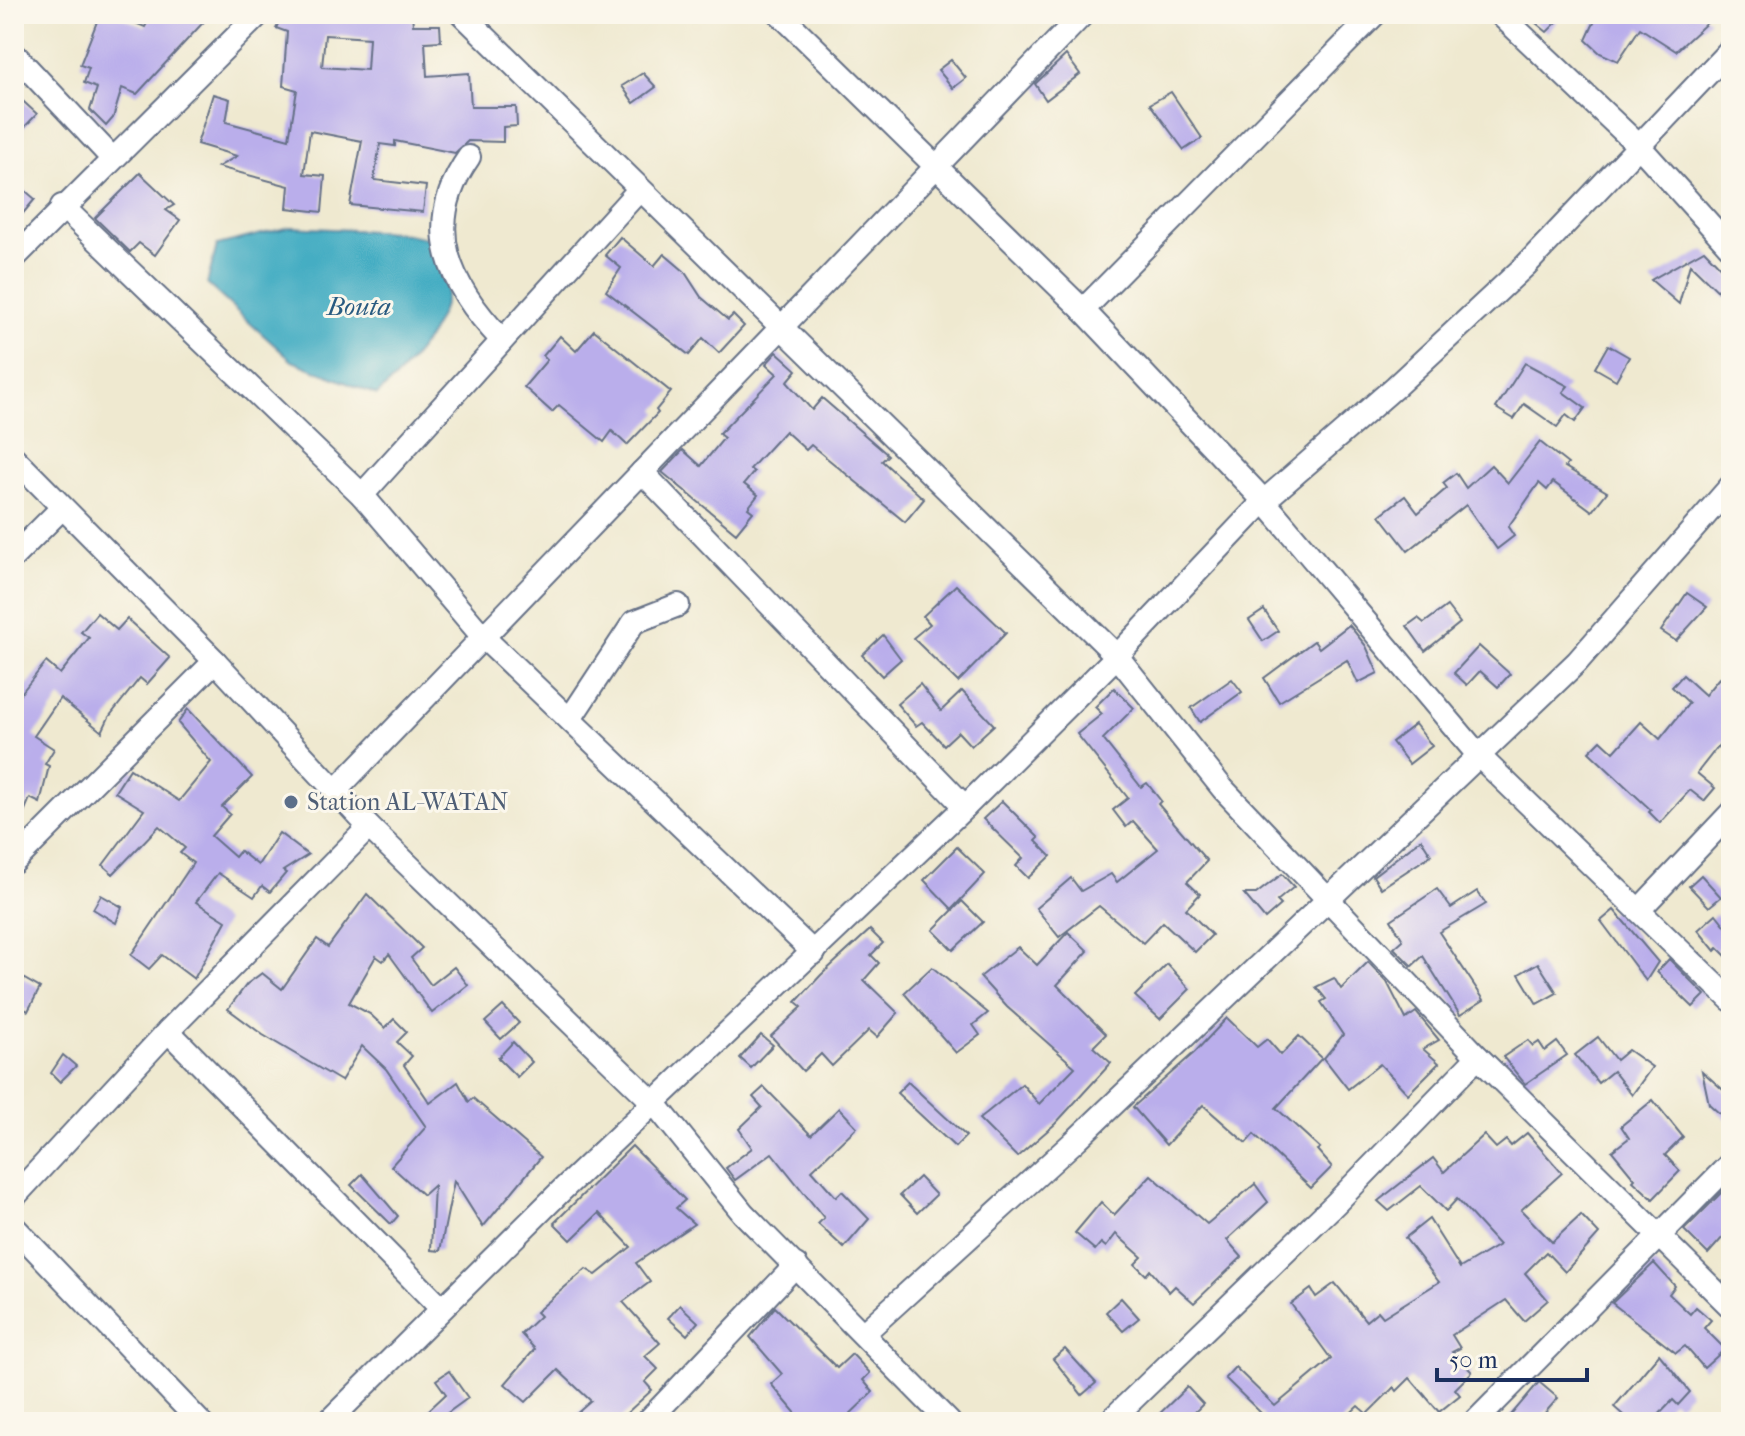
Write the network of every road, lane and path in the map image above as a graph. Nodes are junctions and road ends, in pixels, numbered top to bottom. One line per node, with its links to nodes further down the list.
1 (259, 14): 11 (street)
2 (462, 14): 13 (street)
3 (780, 14): 12 (street)
4 (1083, 14): 12 (street)
5 (1375, 14): 17 (street)
6 (1500, 14): 9 (street)
7 (1731, 49): 9 (street)
8 (14, 54): 11 (street)
9 (1639, 146): 15 (street); 24 (street)
10 (469, 157): 19 (street)
11 (112, 158): 14 (street)
12 (935, 166): 17 (street); 18 (street)
13 (639, 190): 18 (street); 19 (street)
14 (62, 206): 16 (street); 23 (street)
15 (1731, 248)
16 (14, 258)
17 (1083, 310): 24 (street)
18 (782, 330): 21 (street); 29 (street)
19 (502, 340): 23 (street)
20 (14, 458): 25 (street)
21 (642, 472): 28 (street); 34 (street)
22 (1731, 486): 32 (street)
23 (362, 495): 28 (street)
24 (1264, 501): 29 (street); 32 (street)
25 (62, 508): 26 (street); 30 (street)
26 (14, 556)
27 (678, 605): 31 (street)
28 (484, 638): 31 (street); 33 (street)
29 (1117, 656): 34 (street); 38 (street)
30 (215, 661): 33 (street); 37 (street)
31 (570, 719): 40 (street)
32 (1479, 756): 38 (street); 39 (street)
33 (337, 789): 36 (street)
34 (965, 807): 40 (street)
35 (1731, 813): 39 (street)
36 (369, 827): 42 (street); 44 (street)
37 (14, 862)
38 (1328, 900): 43 (street); 52 (street)
39 (1639, 910): 41 (street)
40 (814, 953): 44 (street)
41 (1731, 1000)
42 (168, 1031): 46 (street); 51 (street)
43 (1478, 1057): 48 (street); 57 (street)
44 (656, 1105): 49 (street); 51 (street)
45 (1731, 1163): 48 (street)
46 (14, 1197)
47 (14, 1227): 53 (street)
48 (1656, 1236): 50 (street); 58 (street)
49 (796, 1265): 52 (street); 55 (street)
50 (1731, 1307)
51 (441, 1308): 54 (street)
52 (864, 1333): 56 (street)
53 (200, 1422)
54 (328, 1422)
55 (647, 1422)
56 (949, 1422)
57 (1109, 1422)
58 (1475, 1422)

